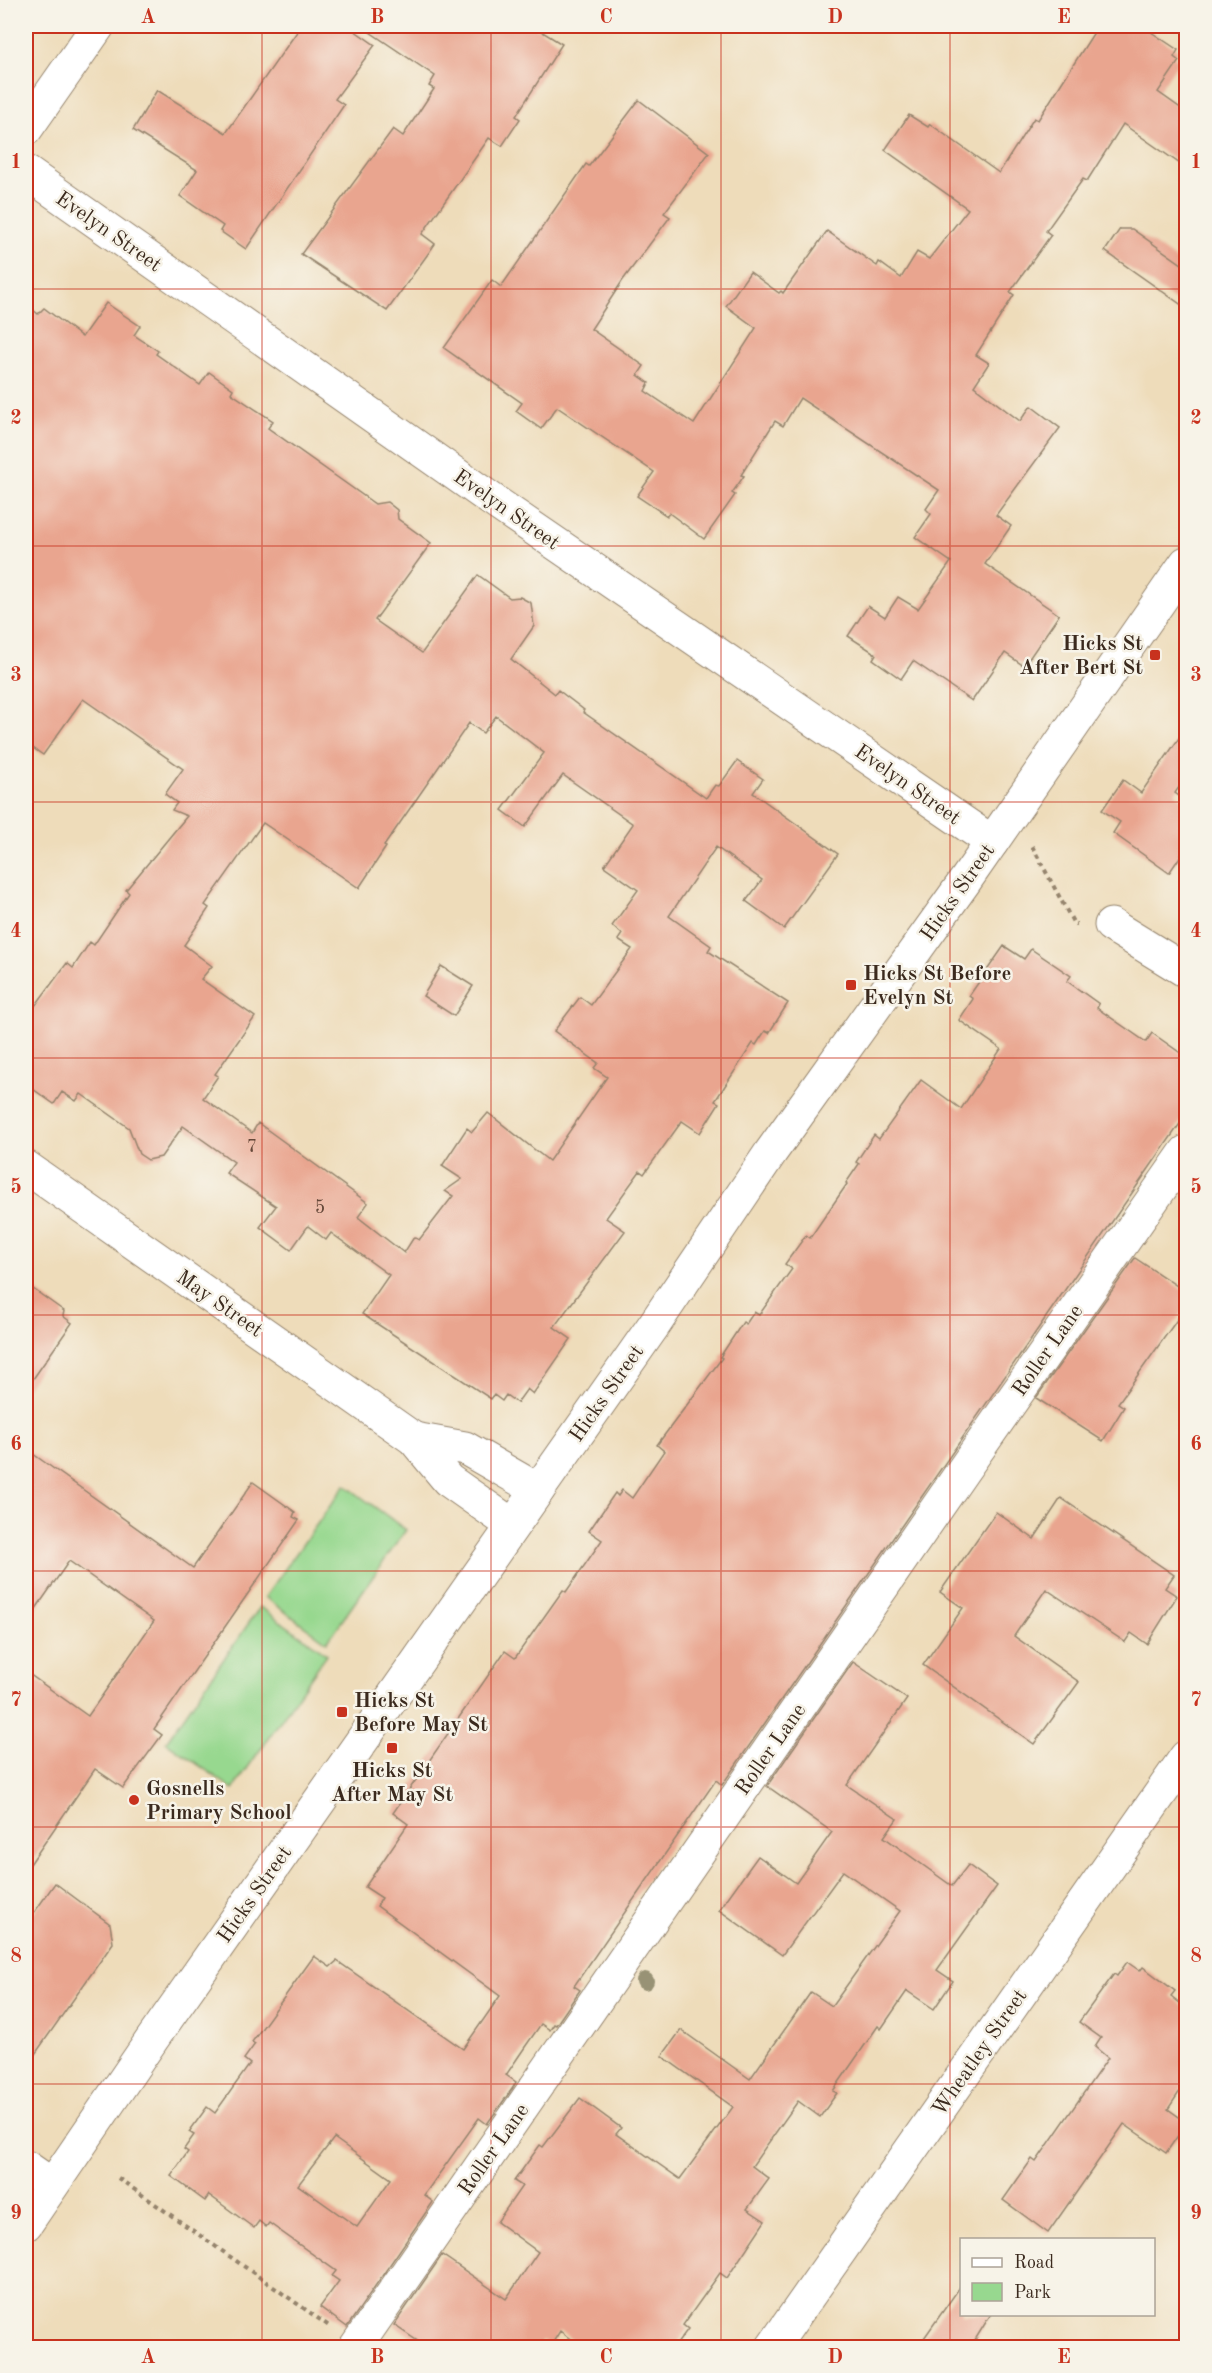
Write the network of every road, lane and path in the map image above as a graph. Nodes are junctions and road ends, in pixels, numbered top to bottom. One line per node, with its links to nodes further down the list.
1 (98, 26): 2 (street)
2 (26, 129)
3 (26, 172): 6 (street, Evelyn Street)
4 (1186, 563): 6 (street, Hicks Street)
5 (1029, 838): 7 (path)
6 (992, 842): 12 (street, Hicks Street)
7 (1111, 925): 8 (street)
8 (1186, 971)
9 (1186, 1152): 19 (street, Roller Lane)
10 (26, 1167): 11 (street, May Street)
11 (414, 1439): 12 (street, May Street); 13 (street, May Street)
12 (538, 1490): 13 (street, Hicks Street)
13 (512, 1526): 17 (street, Hicks Street)
14 (1186, 1756): 20 (street, Wheatley Street)
15 (26, 2167): 17 (street)
16 (118, 2178): 19 (path)
17 (52, 2185): 18 (street, Hicks Street)
18 (26, 2224)
19 (347, 2340)
20 (772, 2348)

